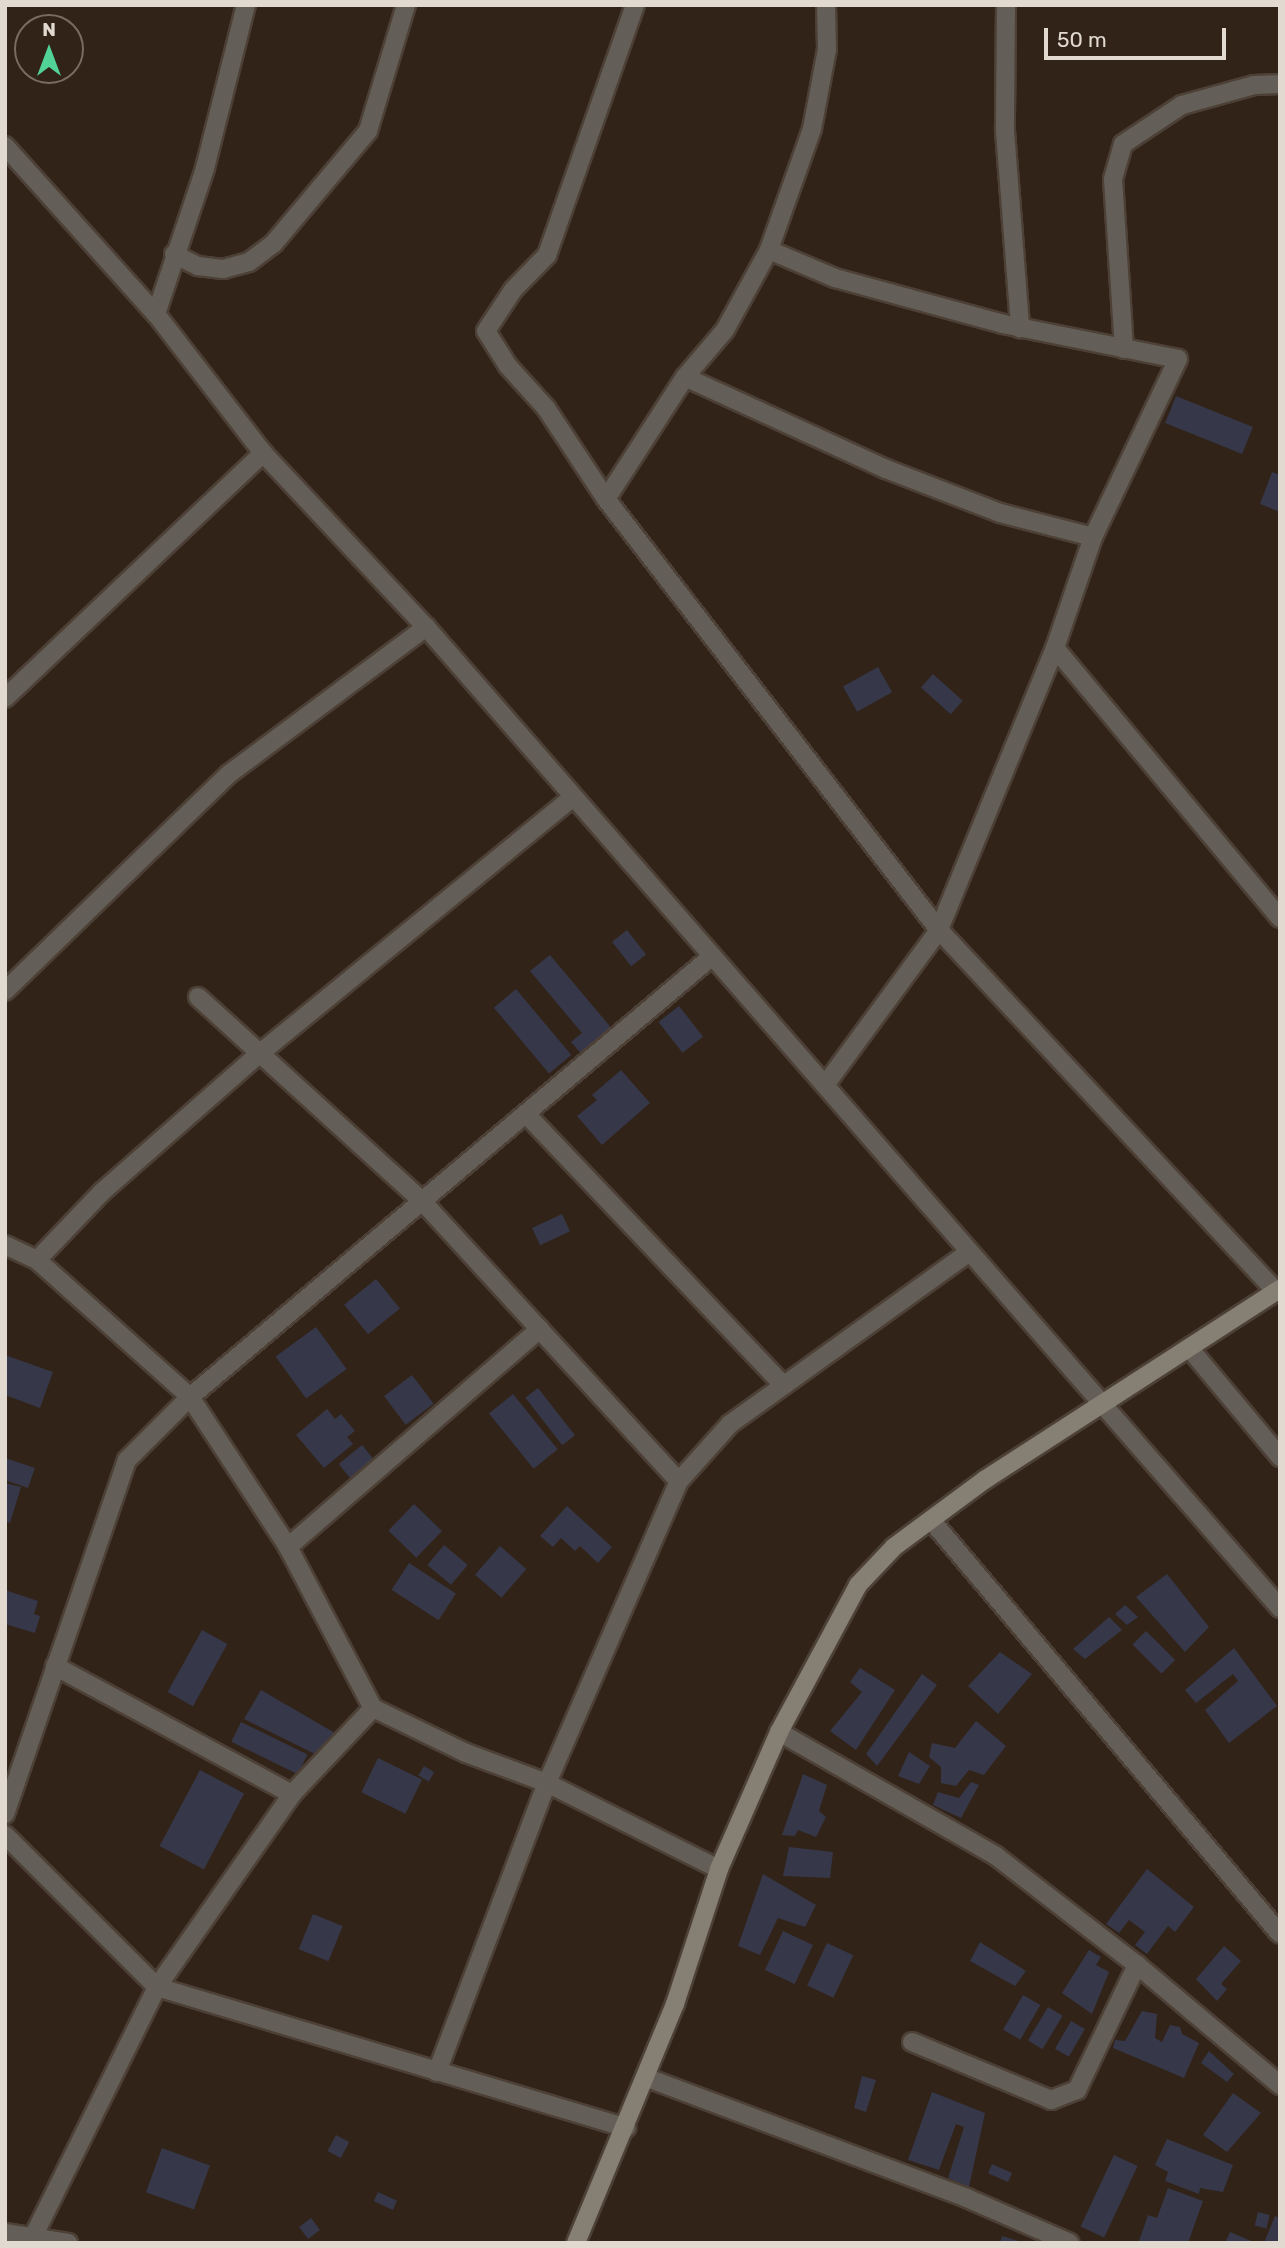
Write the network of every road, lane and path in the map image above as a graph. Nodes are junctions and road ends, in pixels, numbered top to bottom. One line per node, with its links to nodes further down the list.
1 (246, 5): 9 (street)
2 (406, 5): 9 (street)
3 (635, 5): 15 (street)
4 (826, 5): 8 (street)
5 (1006, 5): 11 (street)
6 (1280, 84): 12 (street)
7 (5, 146): 10 (street)
8 (769, 250): 11 (street); 13 (street)
9 (174, 254): 10 (street)
10 (156, 314): 14 (street)
11 (1020, 328): 12 (street)
12 (1124, 349): 16 (street)
13 (685, 377): 15 (street); 16 (street)
14 (263, 453): 17 (street); 19 (street)
15 (606, 499): 22 (street)
16 (1093, 537): 18 (street)
17 (426, 627): 20 (street); 24 (street)
18 (1055, 648): 21 (street); 22 (street)
19 (5, 698)
20 (572, 798): 23 (street); 26 (street)
21 (1280, 918)
22 (939, 930): 27 (street); 33 (street)
23 (710, 958): 27 (street); 28 (street)
24 (5, 991)
25 (198, 997): 26 (street)
26 (260, 1054): 29 (street); 32 (street)
27 (825, 1085): 31 (street)
28 (527, 1115): 29 (street); 36 (street)
29 (422, 1201): 34 (street); 37 (street)
30 (5, 1245): 32 (street)
31 (967, 1254): 36 (street); 38 (street)
32 (37, 1260): 37 (street)
33 (1278, 1290): 35 (main road)
34 (540, 1329): 40 (street); 42 (street)
35 (1190, 1349): 38 (main road); 39 (street)
36 (783, 1385): 40 (street)
37 (190, 1397): 42 (street); 44 (street)
38 (1105, 1404): 41 (main road); 43 (street)
39 (1280, 1457)
40 (679, 1480): 47 (street)
41 (931, 1520): 46 (main road); 53 (street)
42 (288, 1547): 45 (street)
43 (1280, 1608)
44 (55, 1666): 48 (street); 49 (street)
45 (373, 1708): 47 (street); 49 (street)
46 (779, 1732): 52 (main road); 54 (street)
47 (548, 1783): 52 (street); 57 (street)
48 (9, 1784): 50 (street)
49 (292, 1794): 55 (street)
50 (5, 1814)
51 (5, 1835): 55 (street)
52 (719, 1869): 58 (main road)
53 (1280, 1934)
54 (1137, 1965): 56 (street); 59 (street)
55 (157, 1987): 57 (street); 62 (street)
56 (912, 2042)
57 (437, 2073): 60 (street)
58 (645, 2077): 60 (main road); 65 (street)
59 (1280, 2085)
60 (626, 2128): 64 (main road)
61 (5, 2233): 62 (street)
62 (33, 2237): 63 (street)
63 (68, 2243)
64 (576, 2243)
65 (1070, 2243)

